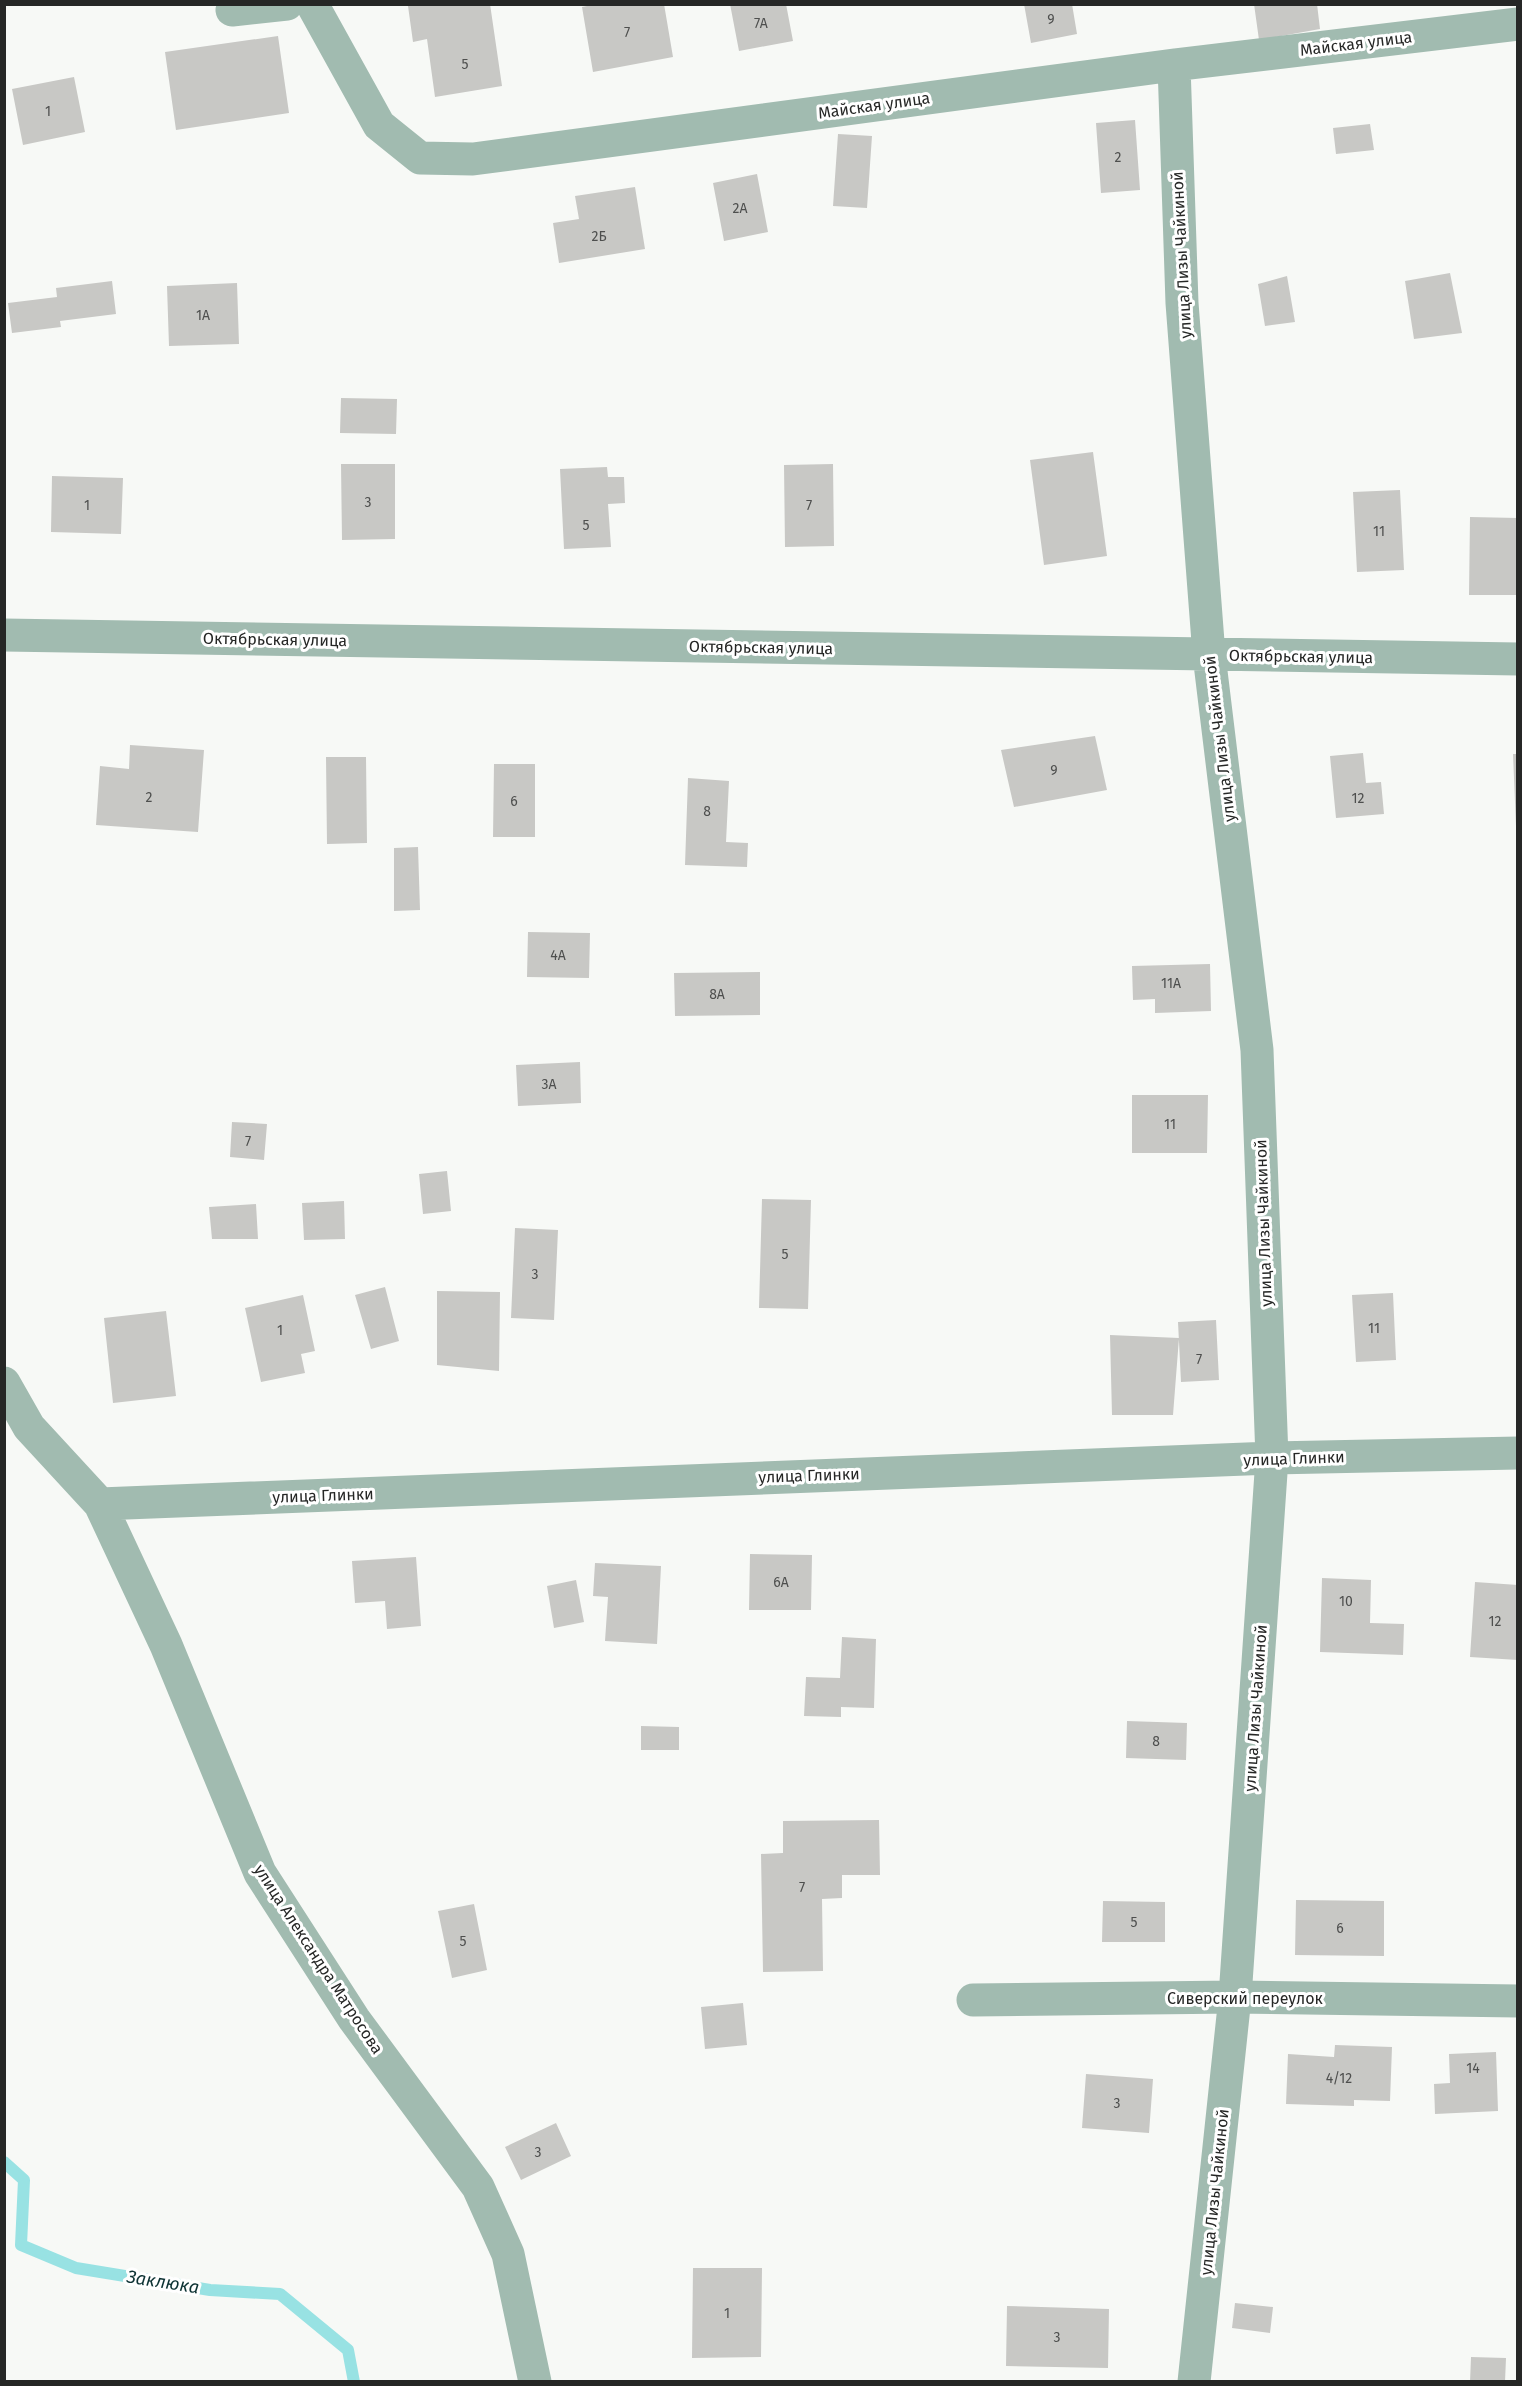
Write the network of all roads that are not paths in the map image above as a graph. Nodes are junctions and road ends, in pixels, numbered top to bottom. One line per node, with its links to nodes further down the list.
1 (287, 4): 3 (street)
2 (312, 4): 5 (street, Майская улица)
3 (231, 10)
4 (1518, 24): 5 (street, Майская улица)
5 (1174, 65): 7 (street, улица Лизы Чайкиной)
6 (4, 635): 7 (street, Октябрьская улица)
7 (1209, 655): 8 (street, Октябрьская улица); 11 (street, улица Лизы Чайкиной)
8 (1518, 659)
9 (4, 1383): 12 (street, улица Александра Матросова)
10 (1518, 1453): 11 (street, улица Глинки)
11 (1272, 1458): 12 (street, улица Глинки); 13 (street, улица Лизы Чайкиной)
12 (100, 1504): 16 (street, улица Александра Матросова)
13 (1235, 1997): 14 (street, Сиверский переулок); 15 (street, Сиверский переулок); 17 (street, улица Лизы Чайкиной)
14 (973, 2000)
15 (1518, 2001)
16 (535, 2382)
17 (1194, 2382)

